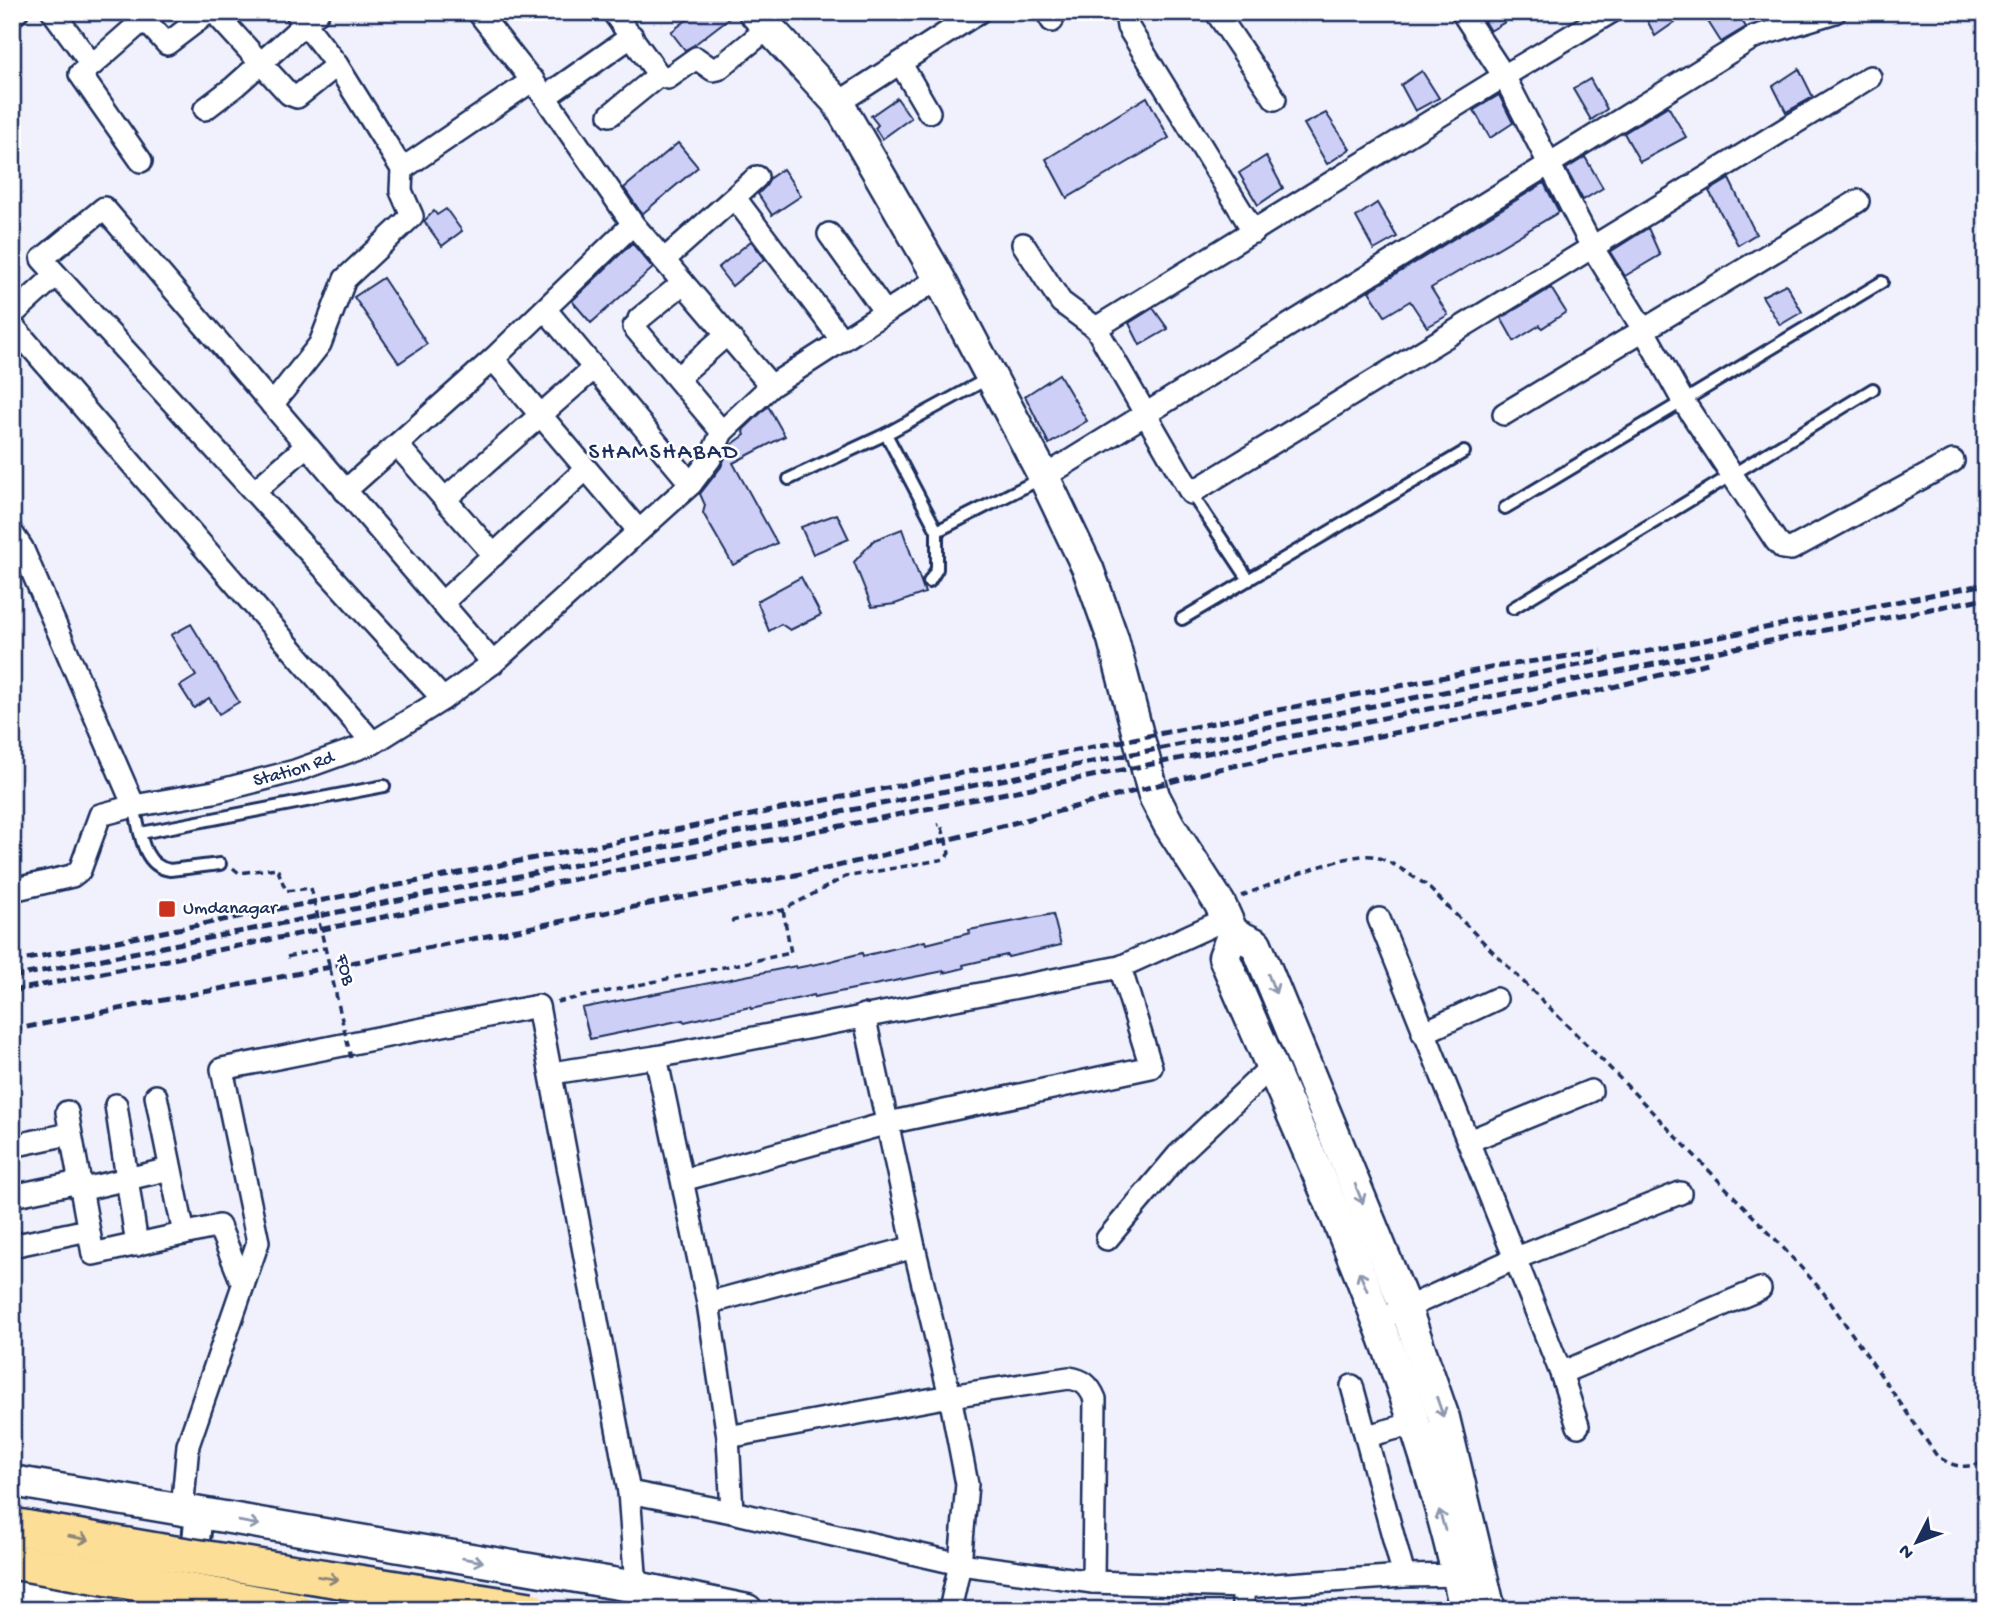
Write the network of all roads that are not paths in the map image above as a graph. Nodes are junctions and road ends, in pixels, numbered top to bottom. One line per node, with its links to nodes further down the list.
1 (17, 12): 12 (street)
2 (53, 12): 18 (street)
3 (212, 12): 16 (street); 18 (street)
4 (478, 12): 23 (street)
5 (612, 12): 15 (street)
6 (979, 12): 17 (street)
7 (1126, 12): 36 (street)
8 (1216, 12): 24 (street)
9 (1462, 12): 21 (street)
10 (1611, 12): 21 (street)
11 (1835, 12): 30 (street)
12 (12, 16)
13 (306, 16): 16 (street); 19 (street)
14 (761, 20): 20 (street); 25 (main road)
15 (632, 36): 20 (street); 23 (street)
16 (260, 63): 19 (street); 26 (street)
17 (901, 64): 25 (street); 27 (street)
18 (92, 65): 29 (street)
19 (337, 65): 31 (street)
20 (659, 75): 28 (street)
21 (1504, 76): 30 (street); 36 (street)
22 (1870, 78): 39 (street)
23 (539, 88): 31 (street); 35 (street)
24 (1275, 99)
25 (838, 103): 42 (main road)
26 (205, 109)
27 (929, 112)
28 (610, 115)
29 (141, 161)
30 (1548, 163): 39 (street); 61 (street)
31 (402, 169): 60 (street)
32 (757, 177): 33 (street)
33 (735, 198): 40 (street); 52 (street)
34 (1858, 201): 50 (street)
35 (633, 225): 40 (street); 45 (street)
36 (1254, 232): 49 (street)
37 (829, 233): 46 (street)
38 (1023, 244): 49 (street)
39 (1592, 247): 50 (street); 77 (street)
40 (664, 260): 44 (street)
41 (56, 275): 47 (street); 60 (street); 75 (street)
42 (939, 278): 46 (street); 56 (main road)
43 (1882, 282): 59 (lane)
44 (683, 283): 51 (street); 64 (street)
45 (545, 309): 53 (street); 54 (street)
46 (885, 312): 52 (street)
47 (12, 315)
48 (12, 326): 91 (street)
49 (1096, 328): 61 (street)
50 (1643, 329): 59 (street); 62 (street)
51 (726, 335): 55 (street); 57 (street)
52 (841, 339): 57 (street)
53 (493, 359): 63 (street); 66 (street)
54 (594, 368): 63 (street); 74 (street)
55 (684, 372)
56 (992, 377): 65 (lane); 72 (main road)
57 (771, 386): 64 (street)
58 (1873, 389): 71 (lane)
59 (1683, 401): 71 (street); 79 (lane)
60 (272, 405): 67 (street)
61 (1144, 413): 72 (street); 77 (street)
62 (1504, 414)
63 (541, 415): 70 (street); 78 (street)
64 (722, 432): 74 (street, Station Rd)
65 (886, 434): 73 (lane); 81 (lane)
66 (397, 445): 76 (street); 78 (street)
67 (306, 446): 75 (street); 76 (street)
68 (1464, 452): 84 (lane)
69 (1952, 461): 71 (street)
70 (586, 469): 80 (street); 83 (street)
71 (1732, 476): 87 (lane)
72 (1044, 477): 81 (lane); 97 (main road)
73 (789, 479)
74 (691, 484): 80 (street, Station Rd)
75 (255, 491): 90 (street)
76 (345, 491): 86 (street)
77 (1191, 493): 84 (lane)
78 (445, 499): 83 (street)
79 (1506, 508)
80 (639, 531): 89 (street, Station Rd)
81 (937, 531): 85 (lane)
82 (15, 545): 93 (street)
83 (494, 555): 86 (street)
84 (1249, 580): 88 (lane)
85 (929, 582)
86 (442, 603): 89 (street)
87 (1513, 608)
88 (1182, 620)
89 (493, 663): 90 (street, Station Rd)
90 (443, 699): 91 (street, Station Rd)
91 (373, 743): 93 (street, Station Rd)
92 (384, 786): 94 (lane)
93 (134, 806): 94 (lane); 96 (street, Station Rd)
94 (141, 833): 95 (lane)
95 (220, 864)
96 (12, 890)
97 (1226, 919): 99 (street); 104 (main road); 130 (main road, one-way to 130)
98 (1378, 919): 102 (street)
99 (1120, 967): 101 (street); 110 (street)
100 (1496, 999): 102 (street)
101 (864, 1015): 103 (street); 110 (street)
102 (1423, 1033): 112 (street)
103 (656, 1057): 105 (street); 116 (street)
104 (1271, 1067): 122 (street); 130 (main road, one-way to 104)
105 (552, 1073): 127 (street); 139 (street)
106 (1591, 1091): 112 (street)
107 (156, 1096): 114 (street)
108 (116, 1105): 115 (street)
109 (66, 1112): 111 (street)
110 (888, 1122): 116 (street); 125 (street)
111 (69, 1135): 113 (street); 117 (street)
112 (1469, 1140): 126 (street)
113 (12, 1146)
114 (170, 1169): 115 (street); 121 (street)
115 (126, 1179): 117 (street); 123 (street)
116 (683, 1180): 129 (street)
117 (79, 1186): 119 (street); 120 (street)
118 (1680, 1194): 126 (street)
119 (12, 1196)
120 (88, 1230): 123 (street); 124 (street)
121 (184, 1234): 123 (street); 127 (street)
122 (1107, 1239)
123 (137, 1245)
124 (12, 1246)
125 (914, 1247): 129 (street); 133 (street)
126 (1514, 1259): 130 (street); 131 (street)
127 (243, 1285): 141 (street)
128 (1760, 1289): 131 (street)
129 (708, 1303): 137 (street)
130 (1393, 1315): 134 (main road); 145 (main road, one-way to 145)
131 (1561, 1373): 135 (street)
132 (1352, 1386): 136 (street)
133 (950, 1395): 137 (street); 144 (street); 147 (street)
134 (1415, 1423): 136 (street); 145 (main road, one-way to 134)
135 (1578, 1426)
136 (1367, 1436): 146 (street)
137 (728, 1437): 140 (street)
138 (12, 1481): 141 (main road)
139 (629, 1492): 140 (street); 148 (street)
140 (732, 1512): 144 (street)
141 (190, 1513): 148 (main road, one-way to 148); 153 (street)
142 (12, 1526): 155 (highway, one-way to 155, bridge)
143 (12, 1561): 154 (highway, bridge)
144 (960, 1564): 147 (street); 157 (street)
145 (1471, 1575): 146 (street); 159 (main road); 160 (main road)
146 (1404, 1576): 149 (street)
147 (1093, 1582): 149 (street)
148 (636, 1587): 156 (main road)
149 (1243, 1587): 158 (street)
150 (12, 1591): 151 (main road)
151 (75, 1605): 152 (main road)
152 (132, 1610)
153 (188, 1610)
154 (295, 1610)
155 (530, 1610)
156 (747, 1610)
157 (950, 1610)
158 (1243, 1610)
159 (1465, 1610)
160 (1490, 1610)

